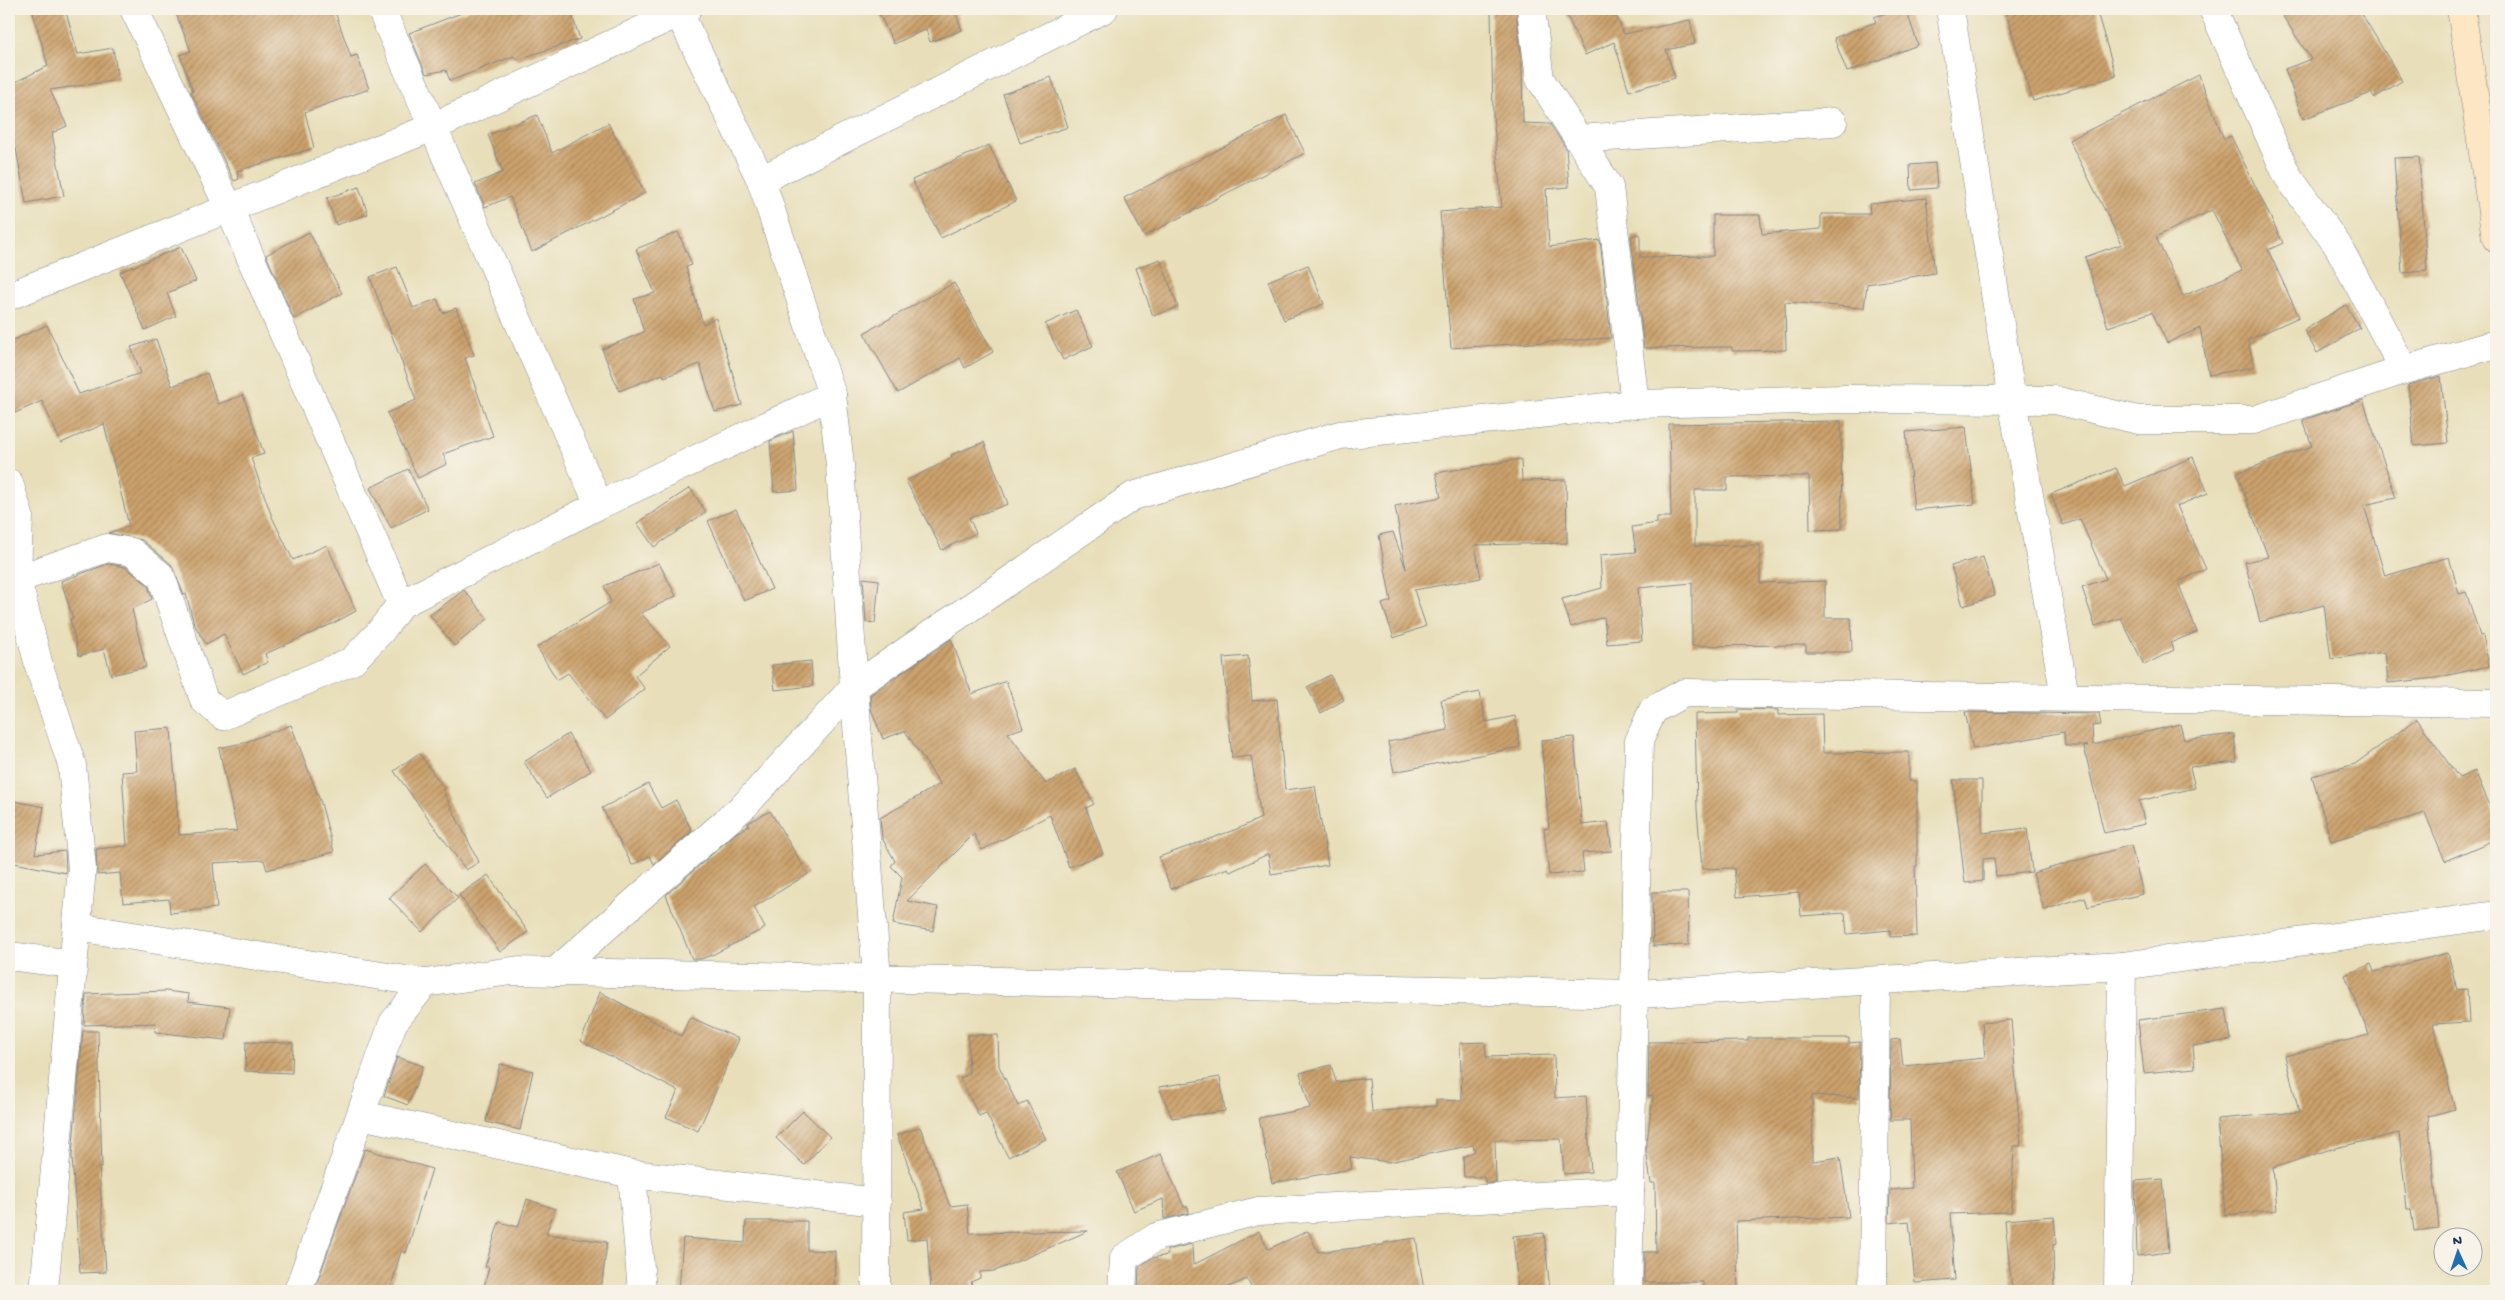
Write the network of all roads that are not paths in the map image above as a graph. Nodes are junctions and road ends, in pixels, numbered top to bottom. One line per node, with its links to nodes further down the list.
1 (134, 9): 13 (street)
2 (381, 9): 10 (street)
3 (1104, 9): 12 (street)
4 (1531, 9): 11 (street)
5 (1950, 9): 19 (street)
6 (2213, 9): 17 (street)
7 (2461, 9): 14 (main road)
8 (681, 10): 10 (street); 12 (street)
9 (1833, 122): 11 (street)
10 (433, 127): 13 (street); 22 (street)
11 (1578, 138): 20 (street)
12 (761, 180): 18 (street)
13 (229, 208): 15 (street); 24 (street)
14 (2496, 238)
15 (9, 296)
16 (2496, 344): 17 (street)
17 (2404, 370): 19 (street)
18 (832, 395): 22 (street); 25 (street)
19 (2012, 400): 20 (street); 26 (street)
20 (1636, 404): 25 (street)
21 (9, 483): 23 (street)
22 (600, 505): 24 (street)
23 (13, 586): 24 (street); 29 (street)
24 (401, 604)
25 (854, 687): 33 (street); 34 (street)
26 (2064, 696): 27 (street); 37 (street)
27 (2496, 703)
28 (2496, 915): 32 (street)
29 (76, 927): 31 (street); 36 (street)
30 (9, 956): 31 (street)
31 (73, 964): 42 (street)
32 (2122, 966): 35 (street); 49 (street)
33 (555, 972): 34 (street); 36 (street)
34 (878, 978): 37 (street); 41 (street)
35 (1876, 981): 37 (street); 48 (street)
36 (425, 983): 38 (street)
37 (1636, 994): 40 (street)
38 (361, 1115): 39 (street); 43 (street)
39 (632, 1174): 41 (street); 44 (street)
40 (1630, 1191): 46 (street); 47 (street)
41 (877, 1202): 45 (street)
42 (44, 1291)
43 (298, 1291)
44 (642, 1291)
45 (876, 1291)
46 (1122, 1291)
47 (1628, 1291)
48 (1873, 1291)
49 (2118, 1291)

